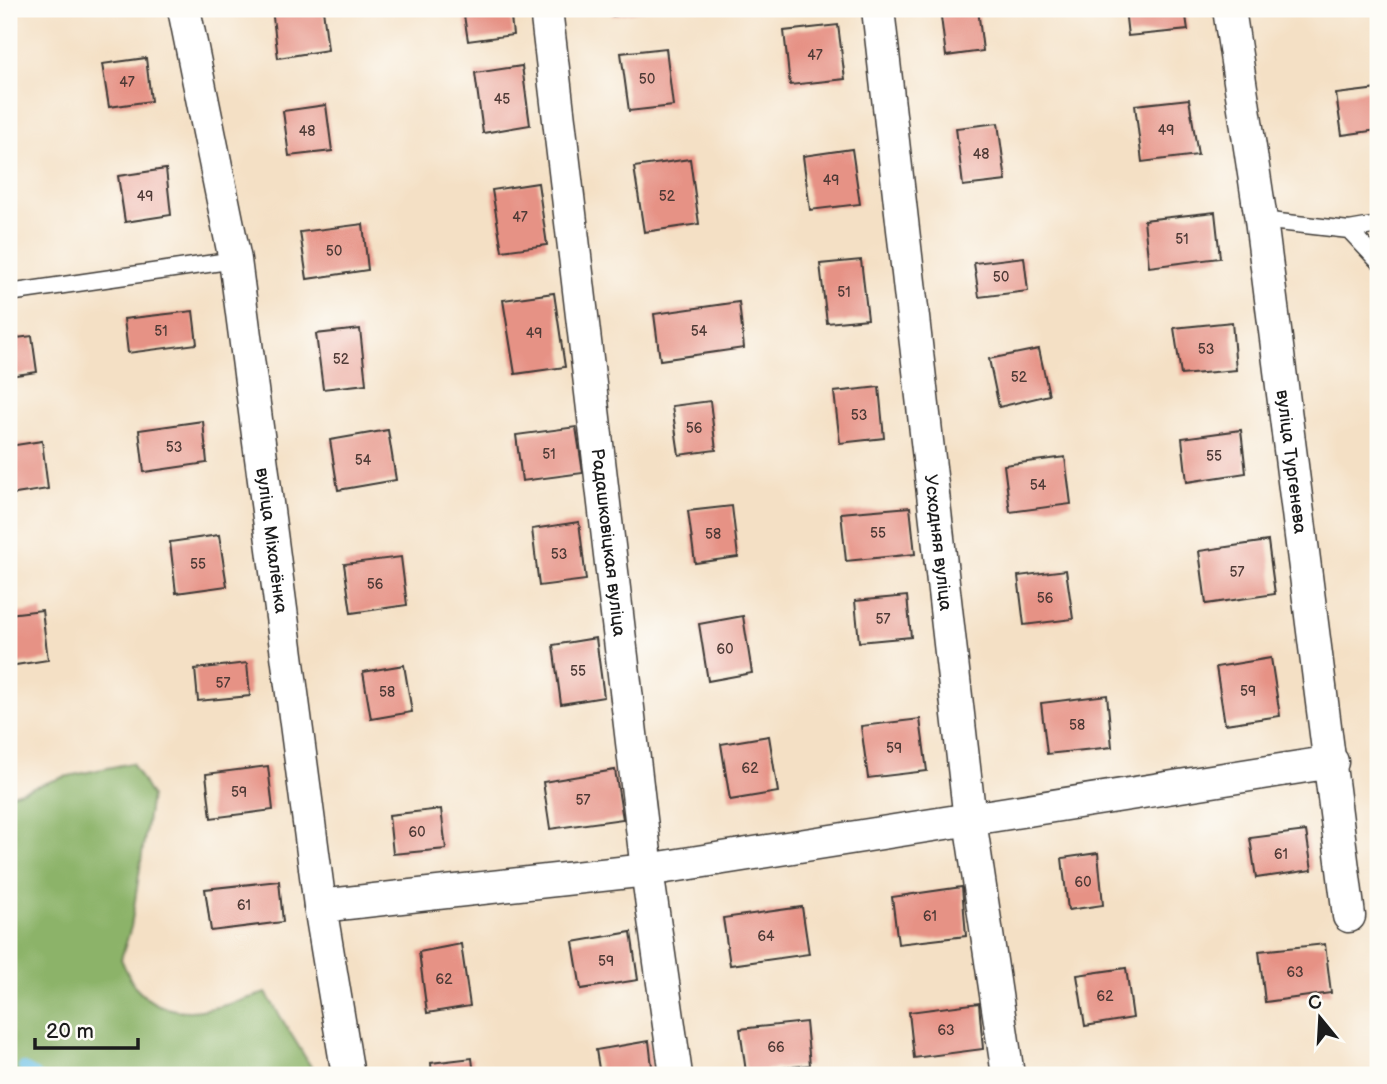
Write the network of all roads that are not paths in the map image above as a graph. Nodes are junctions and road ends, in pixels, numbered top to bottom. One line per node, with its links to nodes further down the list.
1 (184, 9): 8 (street, вуліца Міхалёнка)
2 (546, 9): 13 (street, Радашковіцкая вуліца)
3 (878, 9): 12 (street, Усходняя вуліца)
4 (1229, 9): 5 (street, вуліца Тургенева)
5 (1261, 219): 7 (lane); 11 (street, вуліца Тургенева)
6 (1378, 226): 7 (lane)
7 (1349, 230): 9 (lane)
8 (235, 260): 10 (lane); 14 (street, вуліца Міхалёнка)
9 (1378, 261)
10 (9, 293)
11 (1332, 762): 12 (street); 15 (street, вуліца Тургенева)
12 (970, 820): 13 (street); 18 (street, Усходняя вуліца)
13 (648, 870): 14 (street); 17 (street, Радашковіцкая вуліца)
14 (320, 906): 16 (street, вуліца Міхалёнка)
15 (1349, 916)
16 (348, 1075)
17 (676, 1075)
18 (1008, 1075)

